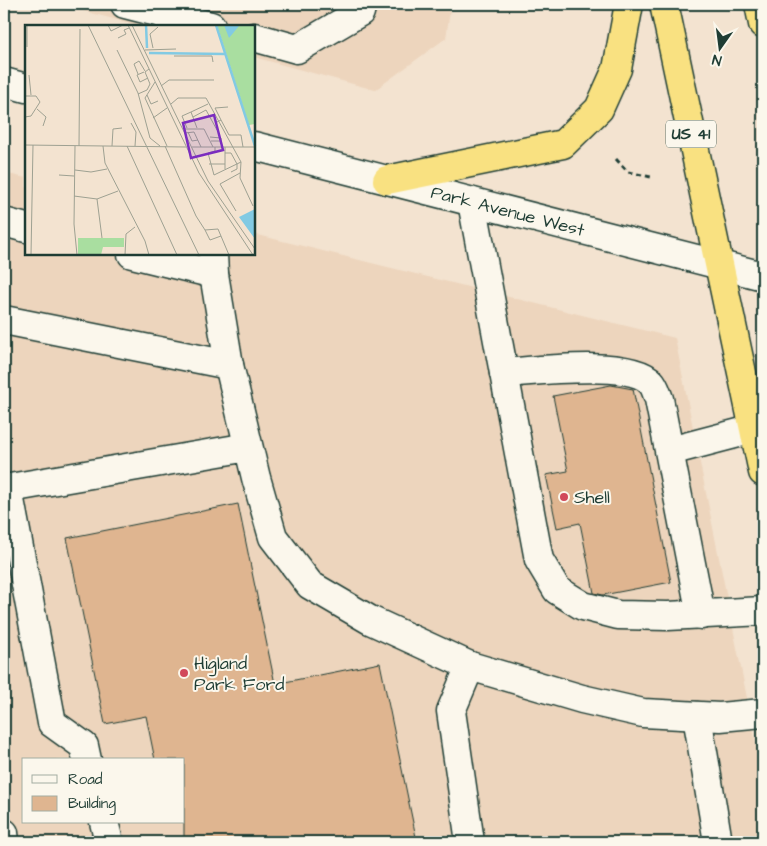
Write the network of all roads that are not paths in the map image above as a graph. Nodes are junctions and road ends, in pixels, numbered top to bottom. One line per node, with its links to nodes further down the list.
1 (125, 4): 6 (street)
2 (362, 4): 9 (street)
3 (629, 4): 11 (highway)
4 (664, 4): 17 (highway, US 41)
5 (759, 4): 7 (highway)
6 (171, 21): 8 (street)
7 (763, 24)
8 (203, 25)
9 (255, 38)
10 (255, 146): 11 (street, Park Avenue West)
11 (387, 180): 12 (street, Park Avenue West)
12 (472, 202): 17 (street, Park Avenue West); 21 (street)
13 (4, 222): 14 (street)
14 (25, 228)
15 (140, 255): 16 (street)
16 (214, 264): 20 (street)
17 (720, 265): 18 (street, Park Avenue West); 22 (highway, US 41)
18 (763, 276)
19 (4, 320): 20 (street)
20 (229, 365): 23 (street)
21 (504, 373): 24 (street); 28 (street)
22 (754, 429): 24 (street); 25 (highway, US 41)
23 (248, 446): 26 (street); 29 (street)
24 (670, 451): 28 (street)
25 (763, 472)
26 (6, 489): 32 (street)
27 (763, 611): 28 (street)
28 (701, 614)
29 (470, 666): 31 (street); 37 (street)
30 (763, 713): 31 (street)
31 (698, 716): 38 (street)
32 (87, 758)
33 (104, 824): 36 (street)
34 (4, 833): 35 (street)
35 (6, 842)
36 (109, 842)
37 (470, 842)
38 (718, 842)

